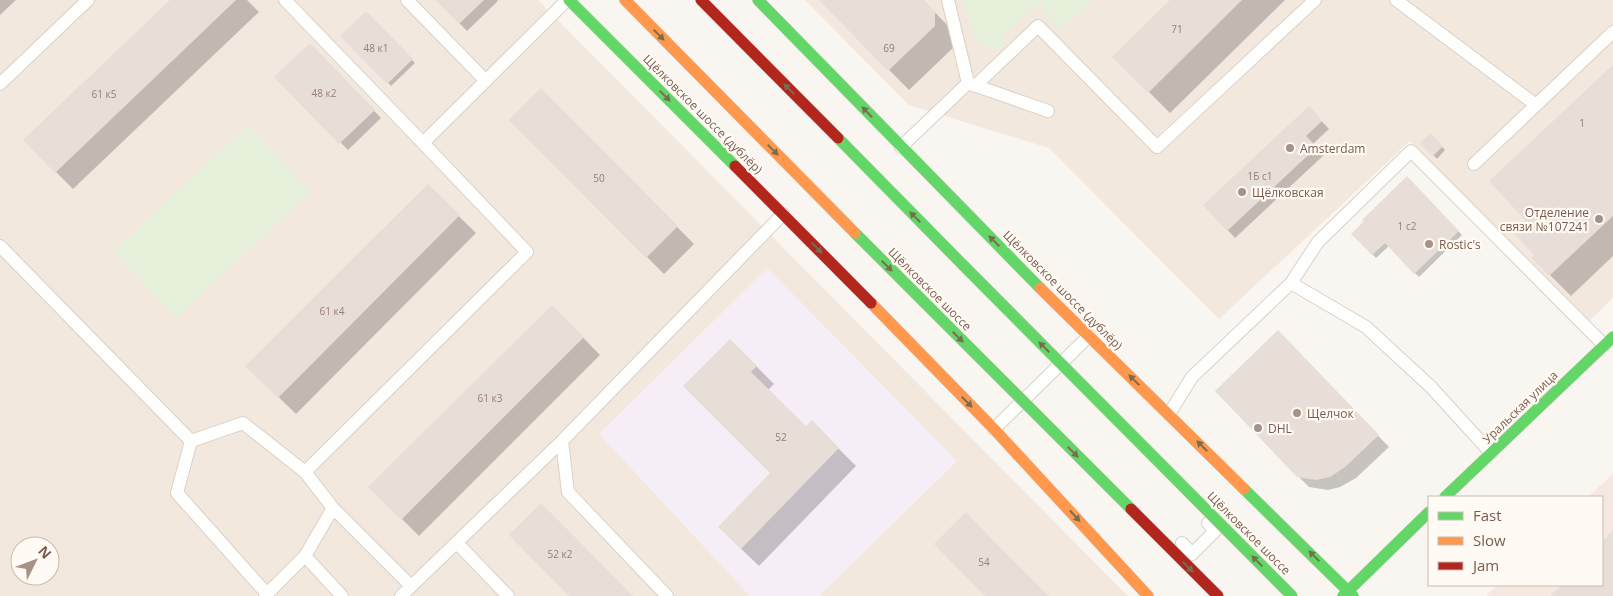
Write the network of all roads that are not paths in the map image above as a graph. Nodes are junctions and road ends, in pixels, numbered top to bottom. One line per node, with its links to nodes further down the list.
1 (88, 0): 13 (lane)
2 (285, 0): 17 (lane)
3 (407, 0): 12 (lane)
4 (568, 0): 12 (lane); 20 (main road, Щёлковское шоссе (дублёр), one-way to 20)
5 (625, 0): 46 (main road, Щёлковское шоссе, one-way to 46, bridge)
6 (701, 0): 47 (main road, Щёлковское шоссе, one-way to 6, bridge)
7 (758, 0): 18 (main road, Щёлковское шоссе (дублёр), one-way to 7)
8 (948, 0): 14 (lane)
9 (1315, 0): 14 (lane)
10 (1396, 0): 15 (lane)
11 (1613, 32): 15 (lane)
12 (486, 81): 17 (lane)
13 (0, 84)
14 (972, 84): 16 (lane); 18 (lane)
15 (1536, 105): 19 (lane)
16 (1048, 111)
17 (423, 144): 32 (lane)
18 (901, 147): 23 (main road, Щёлковское шоссе (дублёр), one-way to 18)
19 (1474, 164)
20 (783, 214): 28 (main road, Щёлковское шоссе (дублёр), one-way to 28); 30 (lane)
21 (0, 246): 29 (lane)
22 (1291, 283): 24 (lane); 27 (lane); 31 (lane)
23 (1089, 336): 25 (lane); 27 (main road, Щёлковское шоссе (дублёр), one-way to 23)
24 (1609, 341): 31 (main road, Уральская улица)
25 (1055, 370): 26 (lane); 26 (lane)
26 (1031, 392): 28 (lane)
27 (1169, 414): 39 (main road, Щёлковское шоссе (дублёр), one-way to 27)
28 (994, 429): 45 (main road, Щёлковское шоссе (дублёр), one-way to 45)
29 (191, 441): 32 (lane); 40 (lane)
30 (562, 441): 36 (lane); 44 (lane)
31 (1492, 453): 33 (main road, Уральская улица)
32 (305, 472): 34 (lane)
33 (1446, 496)
34 (334, 508): 37 (lane); 38 (lane)
35 (1428, 513): 39 (main road)
36 (457, 543): 38 (lane); 43 (lane)
37 (305, 556): 40 (lane); 41 (lane)
38 (411, 586): 42 (lane)
39 (1348, 594)
40 (266, 595)
41 (342, 596)
42 (401, 596)
43 (508, 596)
44 (667, 596)
45 (1148, 596)
46 (1218, 596)
47 (1292, 596)

